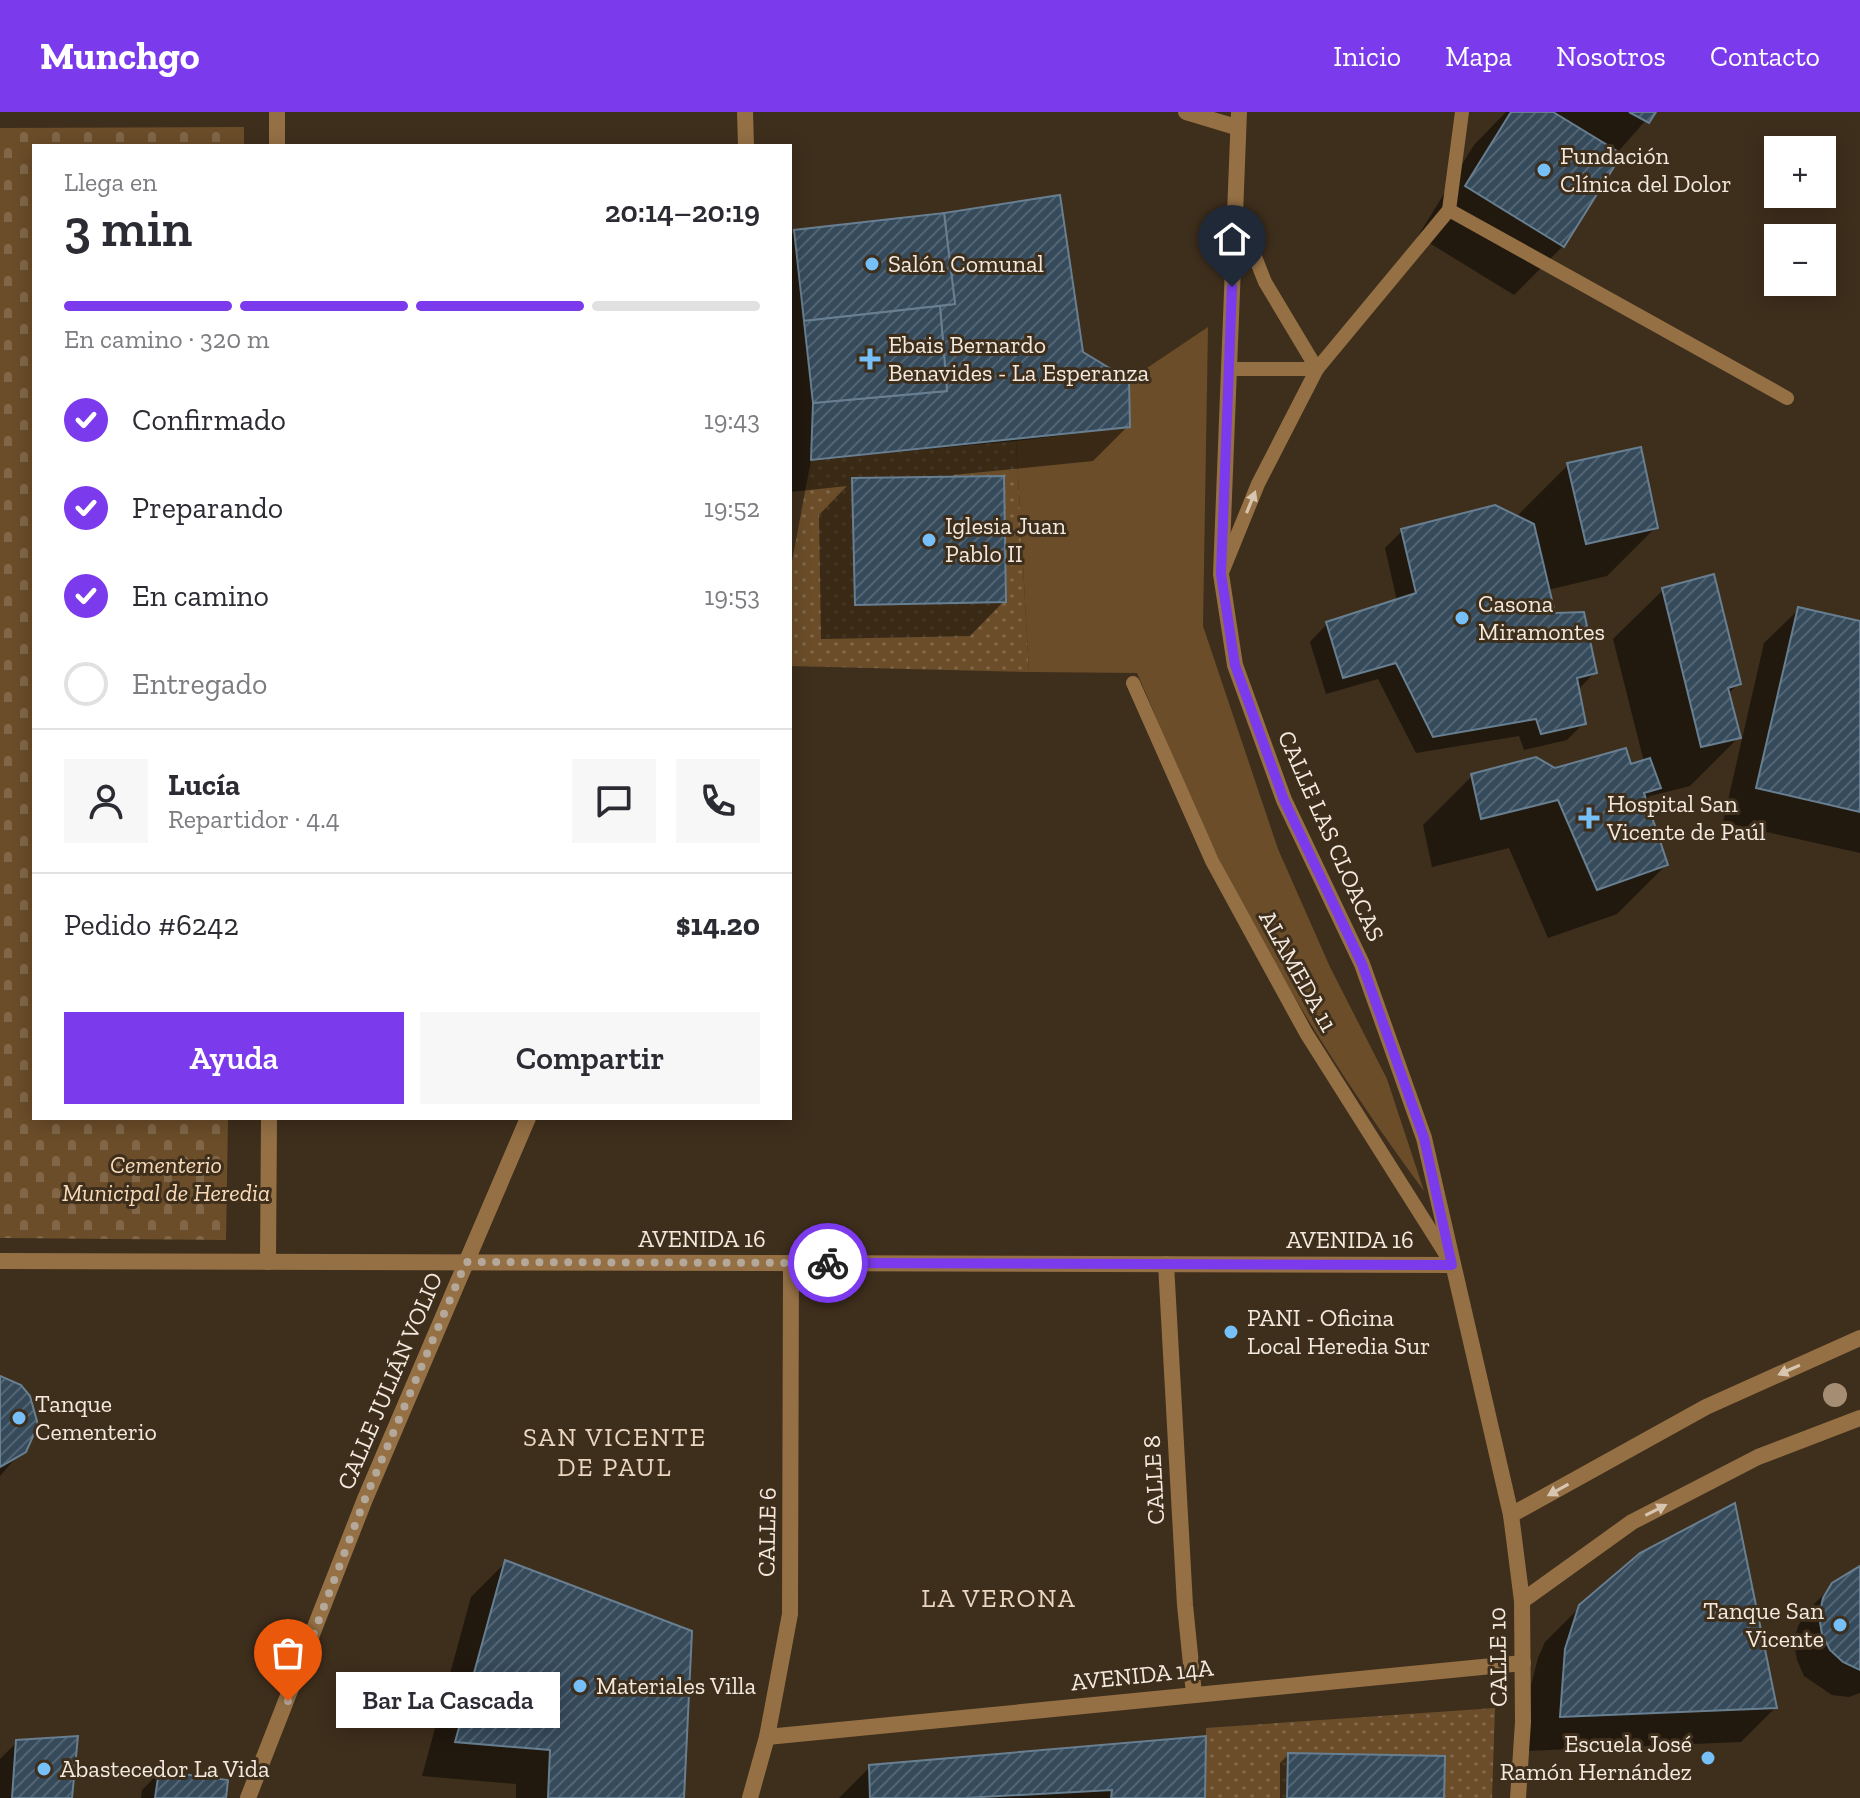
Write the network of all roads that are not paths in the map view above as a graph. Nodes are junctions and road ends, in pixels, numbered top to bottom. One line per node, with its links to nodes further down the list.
1 (277, 112): 6 (street)
2 (745, 112): 7 (street)
3 (1186, 112): 5 (street)
4 (1462, 112): 9 (lane)
5 (1237, 120): 8 (street, CALLE LAS CLOACAS)
6 (277, 144)
7 (746, 144)
8 (1234, 205): 10 (street, CALLE LAS CLOACAS); 11 (lane)
9 (1449, 210): 11 (lane); 12 (lane)
10 (1230, 369): 11 (lane); 13 (street, CALLE LAS CLOACAS)
11 (1317, 369): 13 (lane, one-way to 11)
12 (1787, 398)
13 (1221, 574): 22 (street, CALLE LAS CLOACAS)
14 (1133, 683): 22 (lane, ALAMEDA 11)
15 (269, 1120): 18 (street)
16 (527, 1120): 19 (street, CALLE JULIÁN VOLIO)
17 (0, 1261): 18 (street, AVENIDA 16)
18 (268, 1262): 19 (street, AVENIDA 16)
19 (466, 1262): 20 (street, AVENIDA 16); 30 (street, CALLE JULIÁN VOLIO)
20 (791, 1263): 21 (street, AVENIDA 16); 29 (street, CALLE 6)
21 (1166, 1264): 22 (street, AVENIDA 16); 28 (street, CALLE 8)
22 (1452, 1265): 25 (street, CALLE LAS CLOACAS)
23 (1860, 1338): 25 (street, one-way to 25)
24 (1860, 1418): 26 (street, one-way to 24)
25 (1511, 1515): 26 (street, CALLE 10)
26 (1522, 1601): 27 (street, CALLE 10)
27 (1523, 1663): 28 (street, AVENIDA 14A); 32 (street, CALLE 10)
28 (1194, 1694): 29 (street, AVENIDA 14A)
29 (767, 1737): 31 (street, CALLE 6)
30 (248, 1798)
31 (750, 1798)
32 (1518, 1798)

